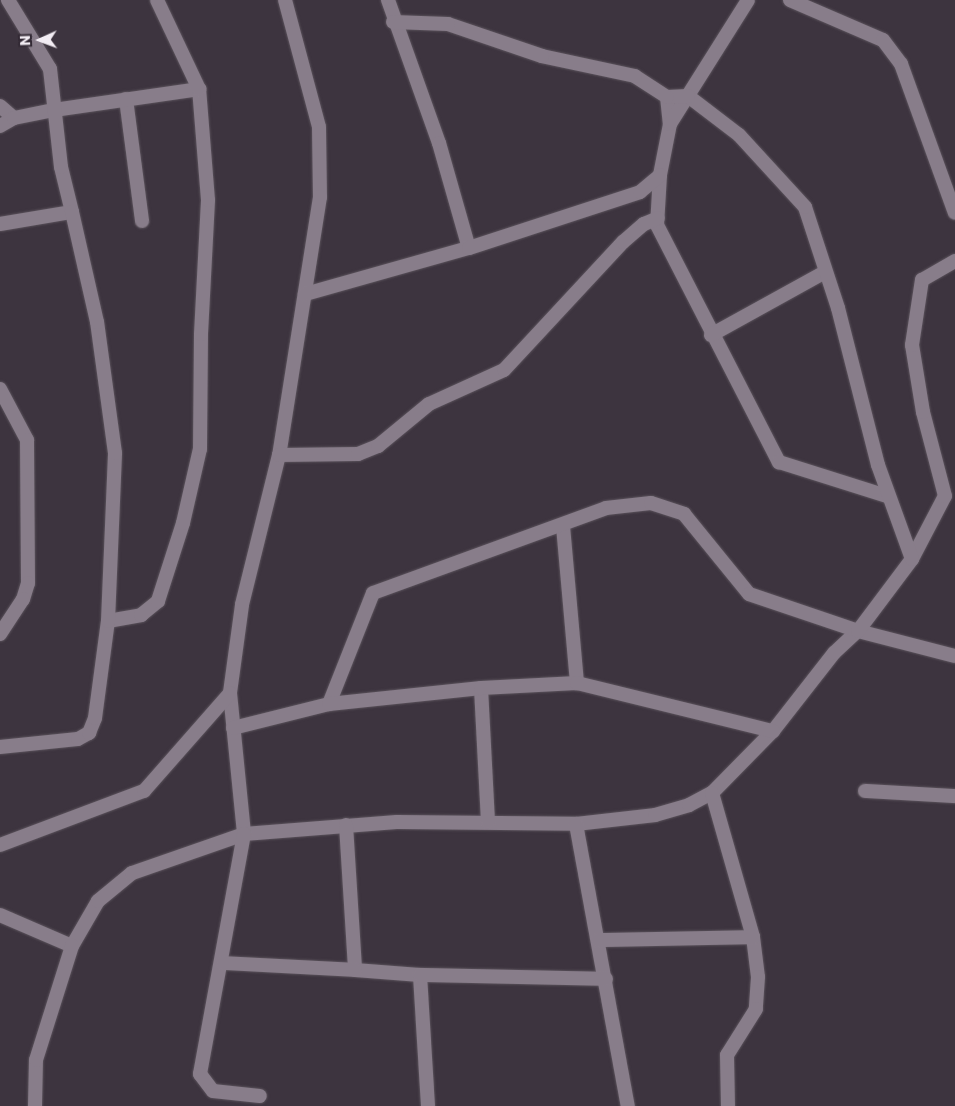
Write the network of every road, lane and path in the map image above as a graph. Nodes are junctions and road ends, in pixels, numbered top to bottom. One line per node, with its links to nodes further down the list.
1 (8, 0): 13 (street)
2 (157, 0): 8 (street)
3 (285, 0): 26 (street)
4 (388, 0): 7 (street)
5 (748, 0): 9 (street)
6 (790, 0): 19 (street)
7 (393, 22): 10 (street); 23 (street)
8 (198, 89): 11 (street); 34 (street)
9 (688, 96): 10 (street); 15 (street); 25 (street)
10 (667, 97): 15 (street)
11 (126, 99): 13 (street); 21 (street)
12 (0, 106): 14 (street)
13 (54, 110): 14 (street); 18 (street)
14 (14, 118): 16 (street)
15 (670, 124): 17 (street)
16 (0, 126)
17 (660, 175): 20 (street); 23 (street)
18 (72, 212): 22 (street); 34 (street)
19 (955, 213)
20 (658, 218): 27 (street); 29 (street)
21 (142, 221)
22 (0, 224)
23 (469, 248): 26 (street)
24 (955, 261): 31 (street)
25 (825, 272): 27 (street); 30 (street)
26 (305, 294): 29 (street)
27 (711, 335): 30 (street)
28 (0, 390): 35 (street)
29 (279, 455): 40 (street)
30 (887, 496): 33 (street)
31 (950, 498): 33 (street)
32 (563, 526): 36 (street); 38 (street); 41 (street)
33 (912, 559): 36 (street)
34 (108, 622): 44 (street)
35 (1, 631)
36 (858, 631): 37 (street); 43 (street)
37 (955, 656)
38 (577, 683): 39 (street); 43 (street)
39 (481, 688): 41 (street); 48 (street)
40 (230, 693): 42 (street); 52 (street)
41 (329, 704): 42 (street)
42 (234, 728): 51 (street)
43 (773, 731): 46 (street)
44 (0, 748)
45 (865, 791): 47 (street)
46 (712, 793): 49 (street); 54 (street)
47 (955, 796)
48 (488, 822): 49 (street); 50 (street)
49 (576, 824): 55 (street)
50 (346, 825): 51 (street); 58 (street)
51 (244, 834): 56 (street); 57 (street)
52 (0, 845)
53 (0, 916): 56 (street)
54 (753, 936): 55 (street); 65 (street)
55 (598, 940): 60 (street)
56 (72, 946): 62 (street)
57 (223, 963): 58 (street); 61 (street)
58 (355, 970): 59 (street)
59 (420, 975): 60 (street); 63 (street)
60 (606, 979): 64 (street)
61 (260, 1096)
62 (35, 1106)
63 (428, 1106)
64 (628, 1106)
65 (728, 1106)

